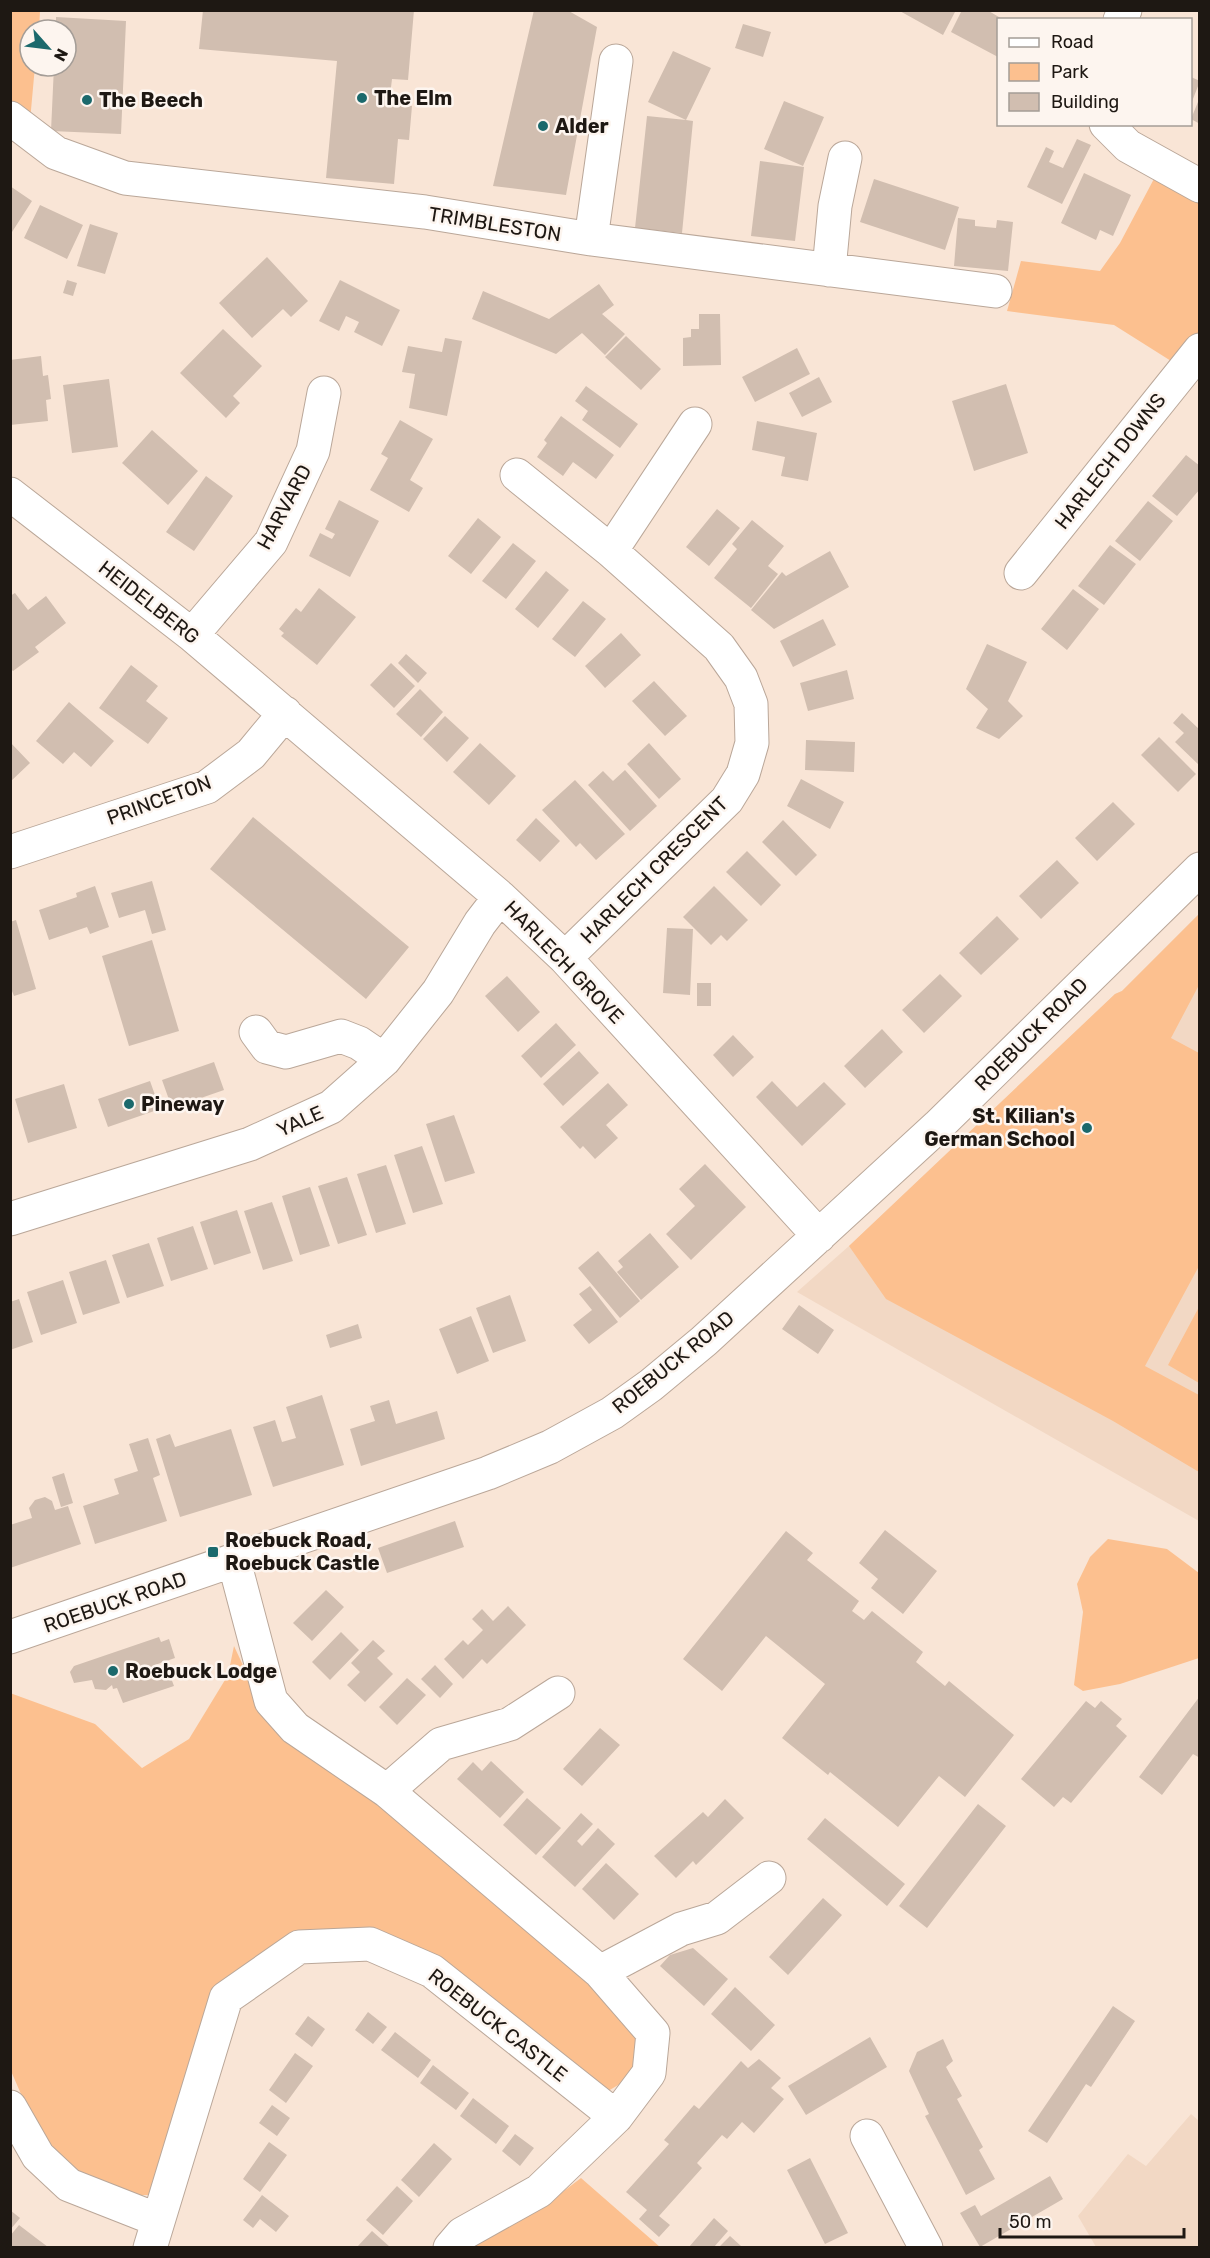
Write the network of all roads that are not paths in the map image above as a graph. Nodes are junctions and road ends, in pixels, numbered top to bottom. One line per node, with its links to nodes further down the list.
1 (616, 61): 6 (street)
2 (10, 118): 6 (street, TRIMBLESTON)
3 (1108, 126): 5 (street)
4 (845, 158): 7 (street)
5 (1200, 186)
6 (591, 239): 7 (street, TRIMBLESTON)
7 (829, 270): 8 (street, TRIMBLESTON)
8 (995, 291)
9 (1200, 350): 15 (street, HARLECH DOWNS)
10 (324, 393): 16 (street, HARVARD)
11 (695, 424): 14 (street)
12 (517, 475): 14 (street, HARLECH CRESCENT)
13 (10, 494): 16 (street, HEIDELBERG)
14 (611, 551): 21 (street, HARLECH CRESCENT)
15 (1021, 573)
16 (192, 635): 17 (street, HEIDELBERG)
17 (285, 713): 18 (street, PRINCETON); 20 (street, HARLECH GROVE)
18 (10, 852)
19 (1200, 868): 25 (street, ROEBUCK ROAD)
20 (500, 897): 21 (street, HARLECH GROVE); 23 (street, YALE)
21 (565, 958): 25 (street, HARLECH GROVE)
22 (256, 1032): 23 (street)
23 (384, 1060): 24 (street, YALE)
24 (10, 1219)
25 (819, 1236): 26 (street, ROEBUCK ROAD)
26 (234, 1561): 27 (street, ROEBUCK ROAD); 29 (street)
27 (10, 1637)
28 (558, 1693): 29 (street)
29 (387, 1791): 31 (street)
30 (769, 1878): 31 (street)
31 (600, 1972): 33 (street)
32 (10, 2107): 35 (street, ROEBUCK CASTLE)
33 (616, 2117): 35 (street, ROEBUCK CASTLE); 36 (street)
34 (867, 2136): 37 (street)
35 (154, 2234)
36 (450, 2247)
37 (926, 2247)

